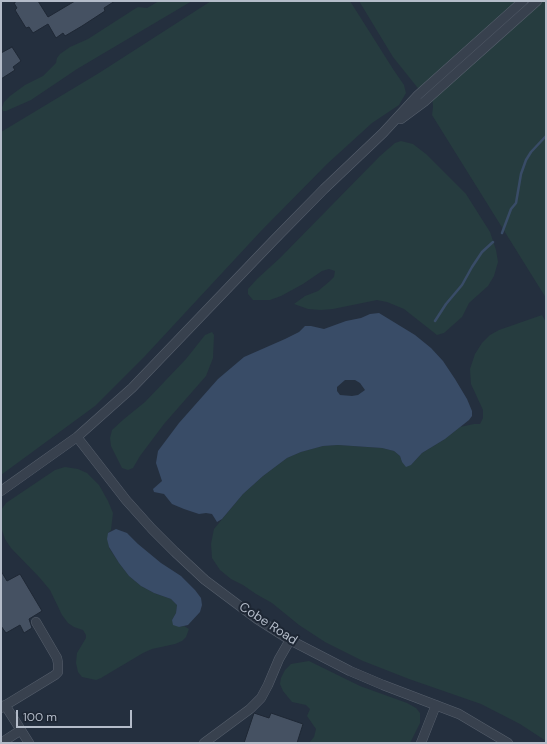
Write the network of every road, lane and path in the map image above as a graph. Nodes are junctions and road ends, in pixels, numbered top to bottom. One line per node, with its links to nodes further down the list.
1 (523, 1): 3 (street)
2 (537, 1): 3 (street)
3 (429, 92): 4 (street)
4 (77, 436): 5 (street); 7 (street, Cobe Road)
5 (1, 491)
6 (36, 622): 9 (street)
7 (290, 640): 8 (street, Cobe Road); 14 (street)
8 (436, 705): 11 (street, Cobe Road); 15 (street)
9 (3, 707): 10 (street)
10 (21, 730): 12 (street); 13 (street)
11 (503, 742)
12 (1, 743)
13 (29, 743)
14 (204, 743)
15 (421, 743)

